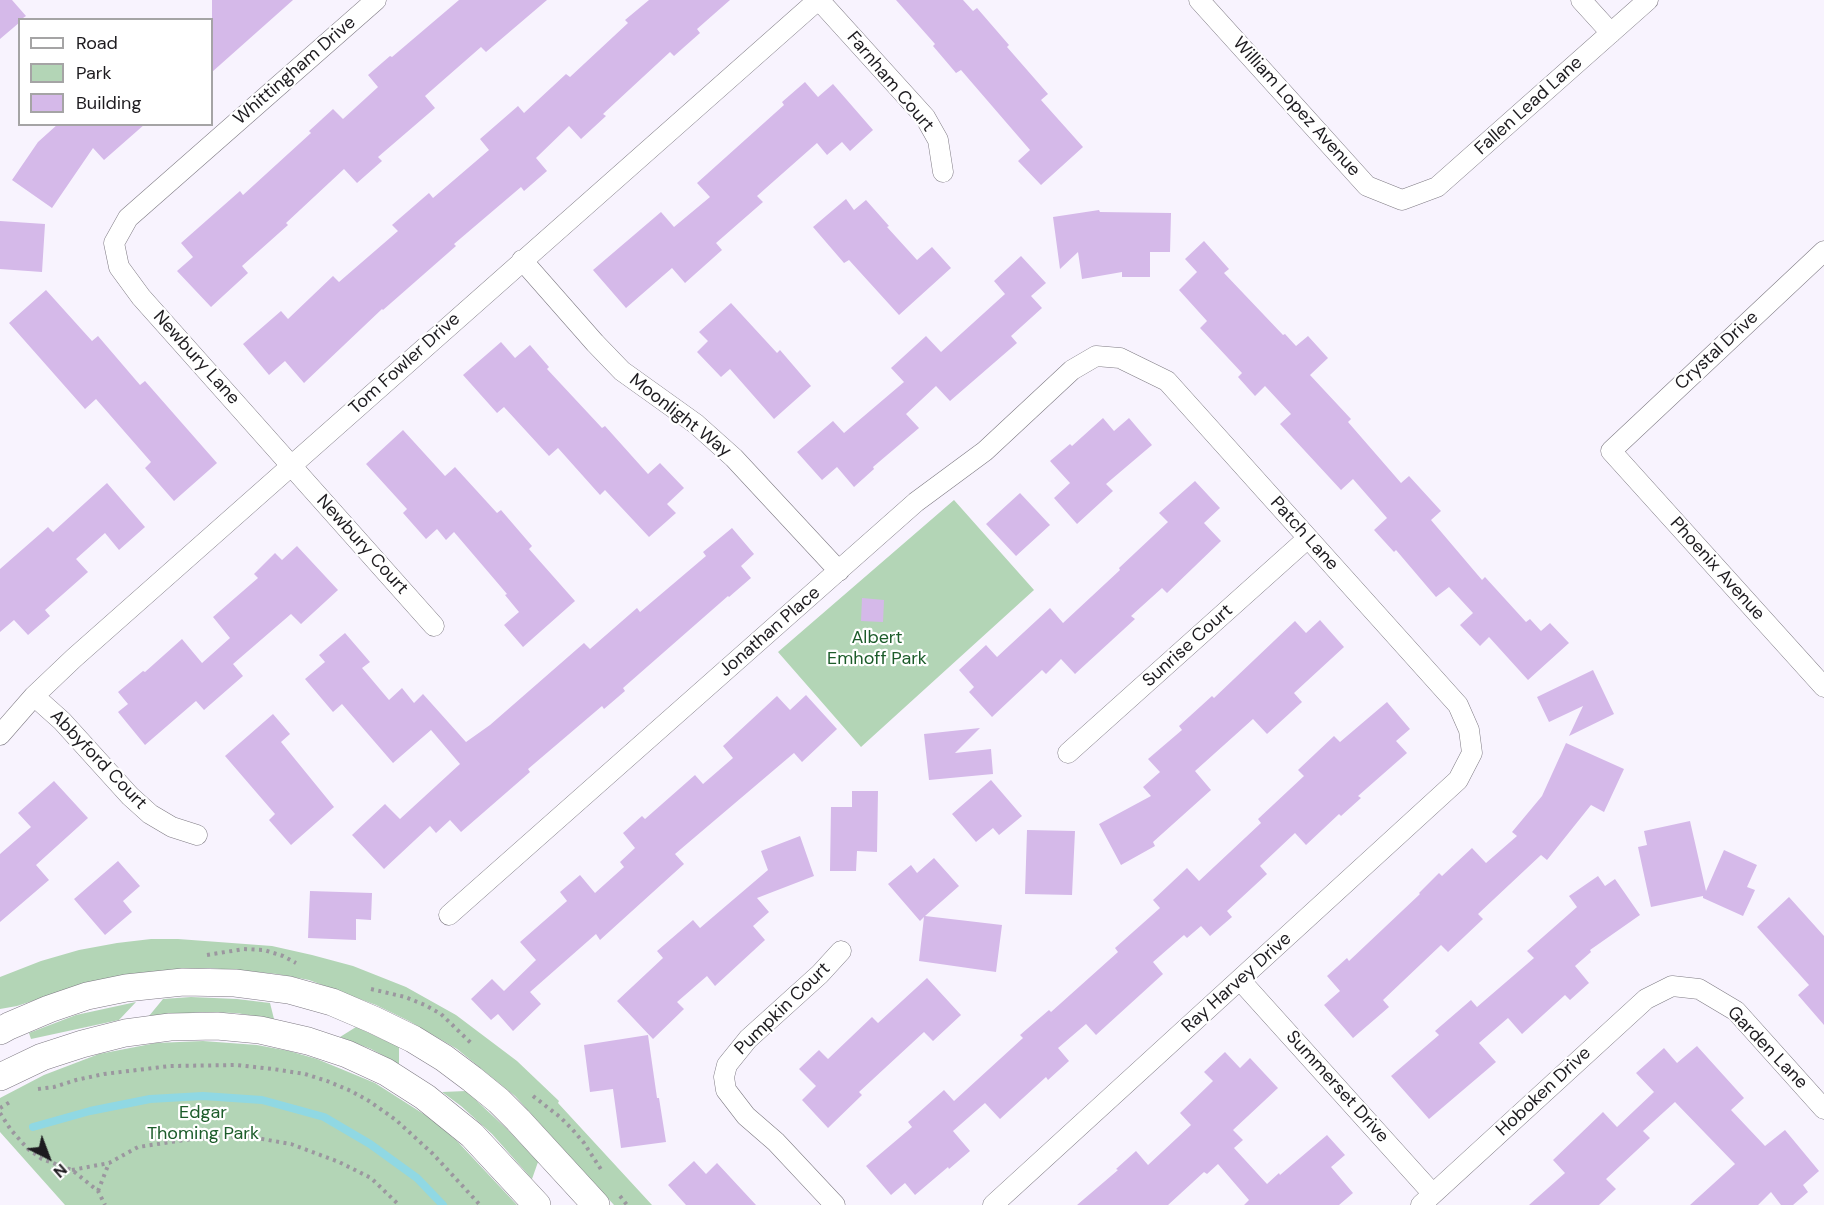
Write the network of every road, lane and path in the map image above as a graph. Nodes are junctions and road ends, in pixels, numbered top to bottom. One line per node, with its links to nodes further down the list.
1 (376, 0): 9 (street, Whittingham Drive)
2 (818, 0): 7 (street, Farnham Court); 11 (street, Tom Fowler Drive)
3 (1199, 0): 8 (street, William Lopez Avenue)
4 (1581, 0): 6 (street)
5 (1648, 0): 6 (street, Fallen Lead Lane)
6 (1611, 33): 8 (street, Fallen Lead Lane)
7 (943, 172)
8 (1402, 200)
9 (114, 243): 14 (street, Newbury Lane)
10 (1824, 251): 13 (street, Crystal Drive)
11 (522, 260): 14 (street, Tom Fowler Drive); 16 (street, Moonlight Way)
12 (1096, 356): 15 (street, Patch Lane); 16 (street, Jonathan Place)
13 (1611, 451): 18 (street, Phoenix Avenue)
14 (291, 465): 17 (street, Newbury Court); 19 (street, Tom Fowler Drive)
15 (1308, 538): 21 (street, Sunrise Court); 22 (street, Patch Lane)
16 (839, 571): 24 (street, Jonathan Place)
17 (434, 626)
18 (1824, 687)
19 (34, 696): 20 (street, Tom Fowler Drive); 23 (street, Abbyford Court)
20 (0, 735)
21 (1068, 753)
22 (1472, 753): 26 (street, Ray Harvey Drive)
23 (197, 835)
24 (449, 915)
25 (841, 951): 44 (street, Pumpkin Court)
26 (1240, 980): 38 (street, Summerset Drive); 45 (street, Ray Harvey Drive)
27 (1672, 986): 33 (street, Garden Lane); 38 (street, Hoboken Drive)
28 (0, 1031): 43 (main road)
29 (0, 1077): 42 (main road)
30 (49, 1081): 41 (path)
31 (16, 1099): 32 (path)
32 (0, 1108)
33 (1824, 1108)
34 (0, 1113): 36 (path)
35 (109, 1163): 36 (path); 37 (path); 40 (path)
36 (72, 1170): 37 (path)
37 (98, 1191): 39 (path)
38 (1427, 1200)
39 (105, 1205)
40 (399, 1205)
41 (480, 1205)
42 (537, 1205)
43 (596, 1205)
44 (835, 1205)
45 (993, 1205)

